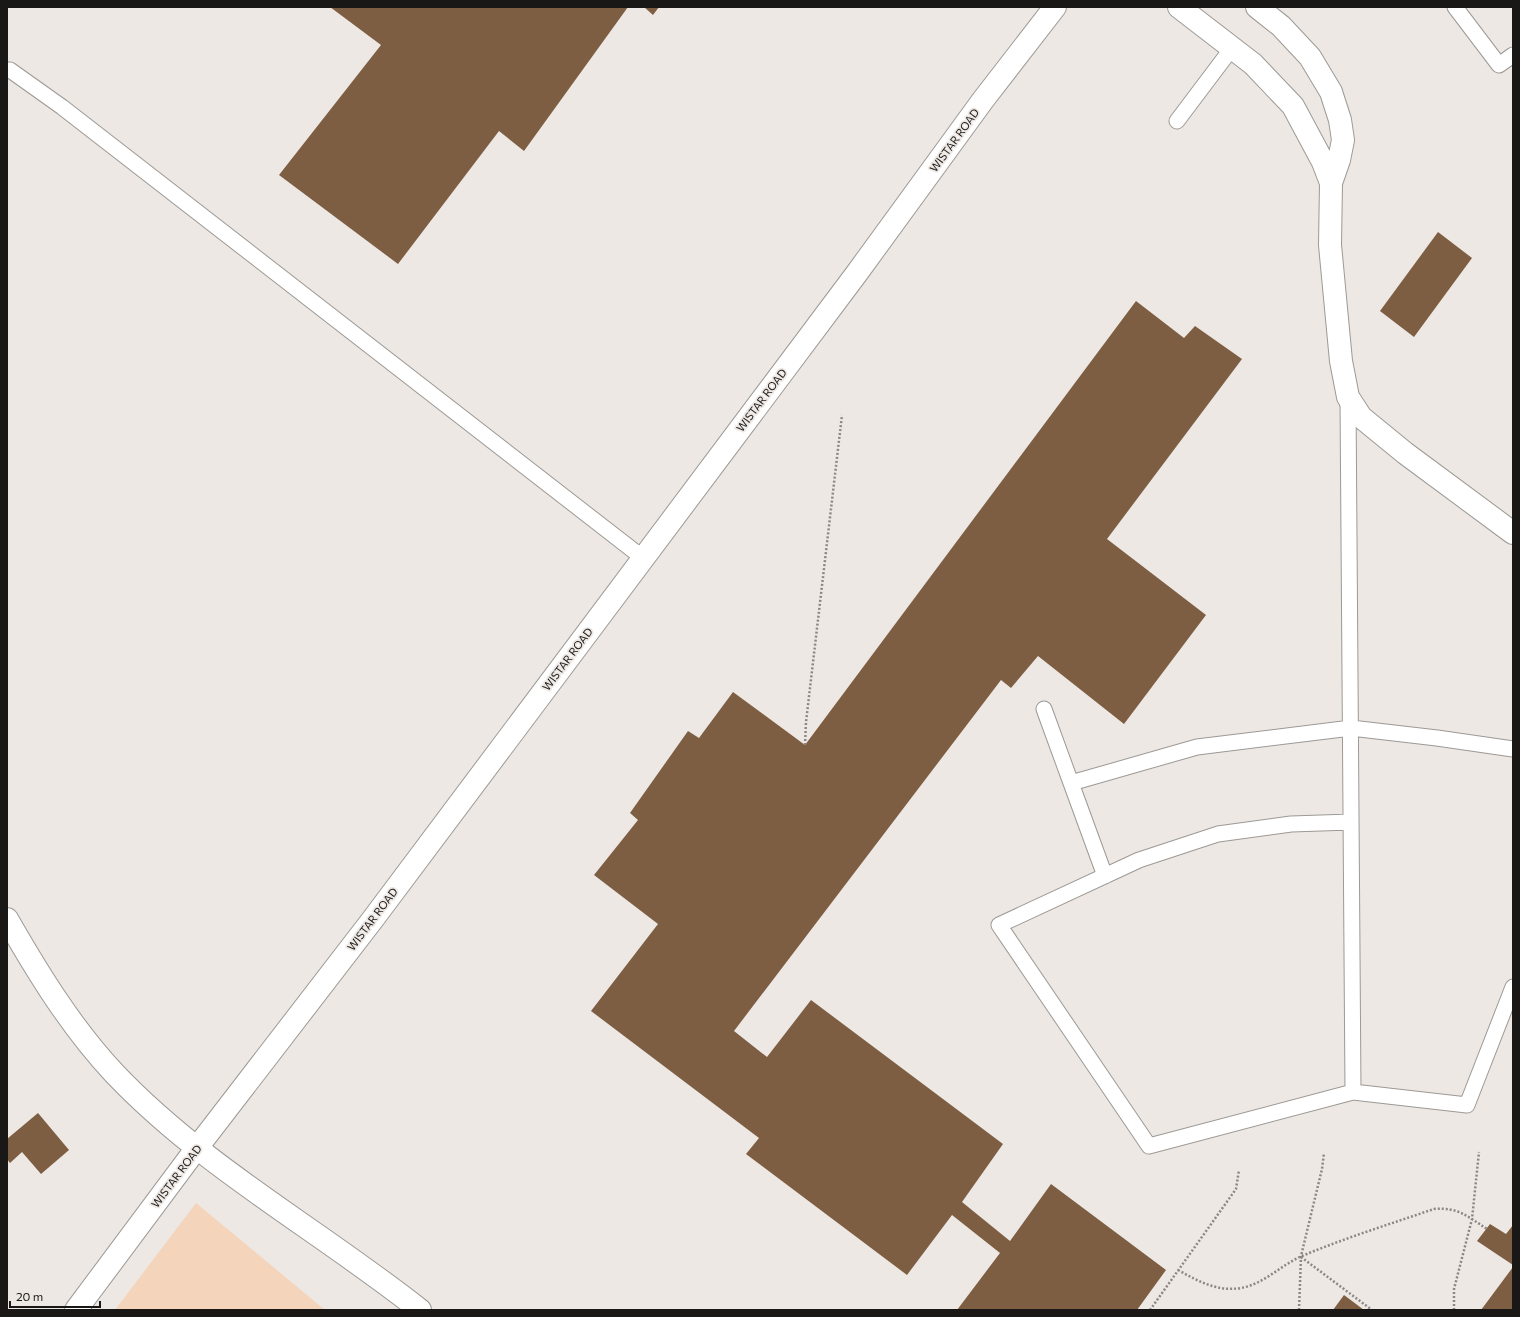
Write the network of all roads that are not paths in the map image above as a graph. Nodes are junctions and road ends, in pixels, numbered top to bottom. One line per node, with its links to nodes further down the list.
1 (1055, 7): 12 (street, WISTAR ROAD)
2 (1179, 7): 5 (street)
3 (1257, 7): 9 (street)
4 (1455, 7): 6 (lane)
5 (1232, 48): 8 (lane); 9 (street)
6 (1513, 55)
7 (10, 70): 12 (lane)
8 (1177, 121)
9 (1331, 182): 10 (street)
10 (1348, 397): 11 (street); 14 (lane)
11 (1513, 533)
12 (643, 558): 22 (street, WISTAR ROAD)
13 (1044, 709): 16 (lane)
14 (1350, 728): 15 (lane); 16 (lane); 17 (lane)
15 (1513, 749)
16 (1071, 783): 18 (lane)
17 (1351, 822): 18 (lane); 21 (lane)
18 (1105, 876): 21 (lane)
19 (7, 919): 22 (street)
20 (1513, 987): 21 (lane)
21 (1353, 1092)
22 (196, 1149): 23 (street, WISTAR ROAD); 24 (street)
23 (76, 1310)
24 (420, 1310)

